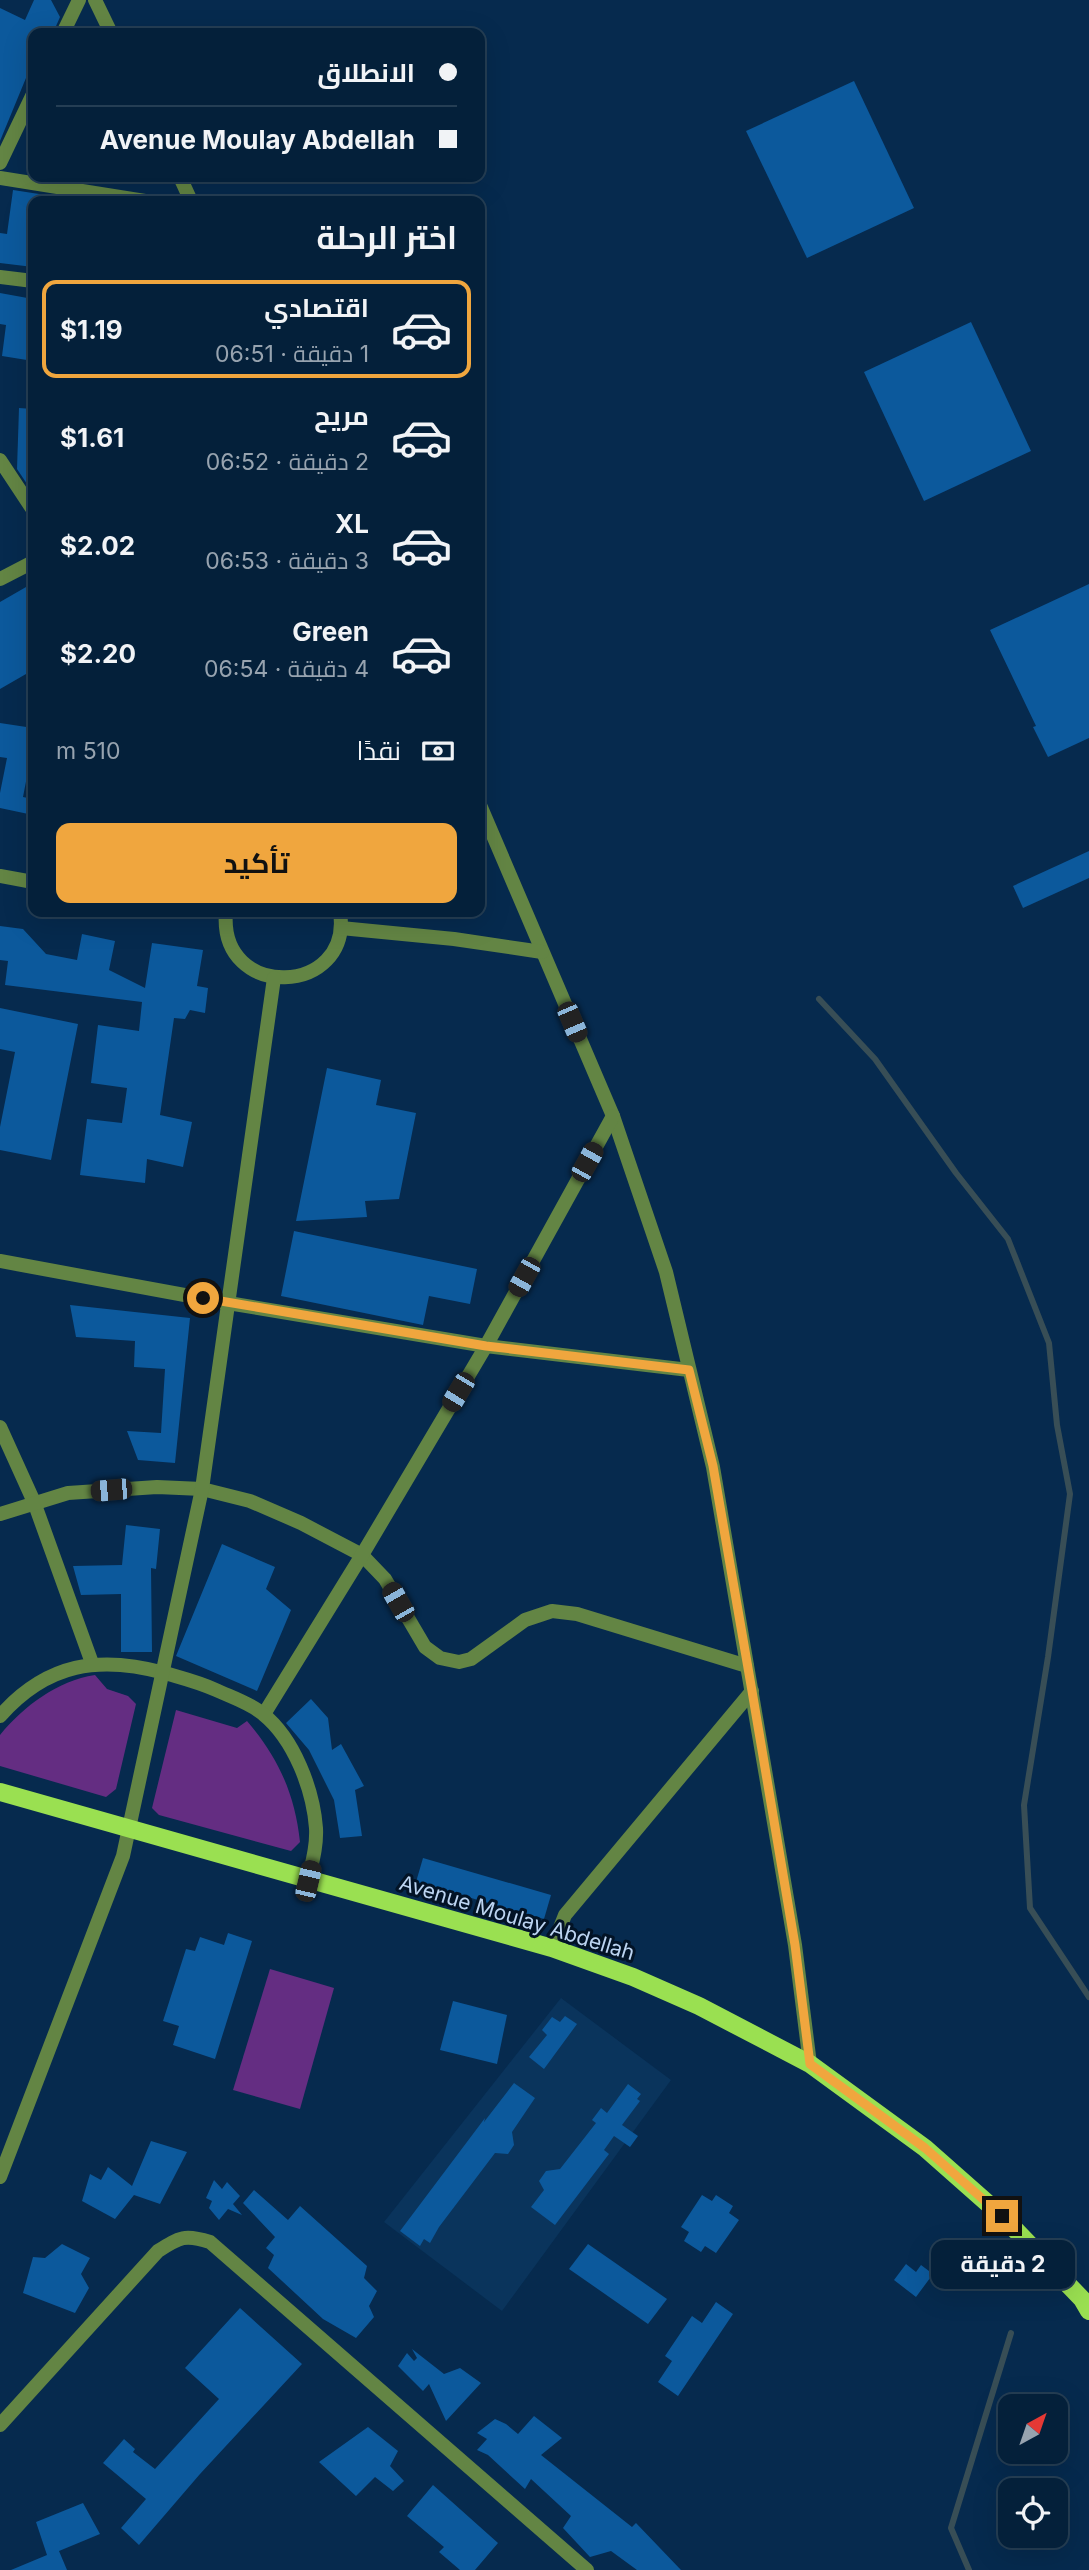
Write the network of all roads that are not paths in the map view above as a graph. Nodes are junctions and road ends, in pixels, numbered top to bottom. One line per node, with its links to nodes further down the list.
1 (79, 0): 3 (street)
2 (95, 0): 4 (street)
3 (65, 28)
4 (109, 28)
5 (28, 104): 6 (street)
6 (0, 163)
7 (0, 178): 8 (street)
8 (113, 196)
9 (0, 277): 10 (street)
10 (28, 280)
11 (0, 460): 12 (street)
12 (28, 502)
13 (28, 565): 14 (street)
14 (0, 579)
15 (485, 817): 21 (street)
16 (0, 876): 17 (street)
17 (28, 881)
18 (223, 917): 22 (street)
19 (340, 917): 20 (street)
20 (341, 928): 21 (street); 22 (street)
21 (542, 951): 23 (street)
22 (274, 978): 25 (street)
23 (613, 1116): 26 (street); 27 (street)
24 (0, 1261): 25 (street)
25 (228, 1303): 26 (street); 29 (street)
26 (486, 1346): 27 (street); 32 (street)
27 (689, 1370): 34 (street)
28 (0, 1427): 30 (street)
29 (202, 1489): 30 (street); 32 (street); 35 (street)
30 (34, 1502): 31 (street); 33 (street)
31 (0, 1514)
32 (362, 1555): 34 (street); 37 (street)
33 (92, 1663): 35 (street); 38 (street)
34 (747, 1666): 36 (street)
35 (163, 1673): 37 (street); 40 (street)
36 (752, 1691): 42 (street); 43 (street)
37 (264, 1714): 41 (street)
38 (0, 1716)
39 (0, 1792): 40 (main road, Avenue Moulay Abdellah)
40 (129, 1828): 41 (main road, Avenue Moulay Abdellah); 44 (street)
41 (308, 1881): 42 (main road, Avenue Moulay Abdellah)
42 (552, 1948): 43 (main road, Avenue Moulay Abdellah)
43 (810, 2064): 45 (main road, Avenue Moulay Abdellah)
44 (0, 2177)
45 (1089, 2311)
46 (0, 2425): 47 (street)
47 (587, 2570)

